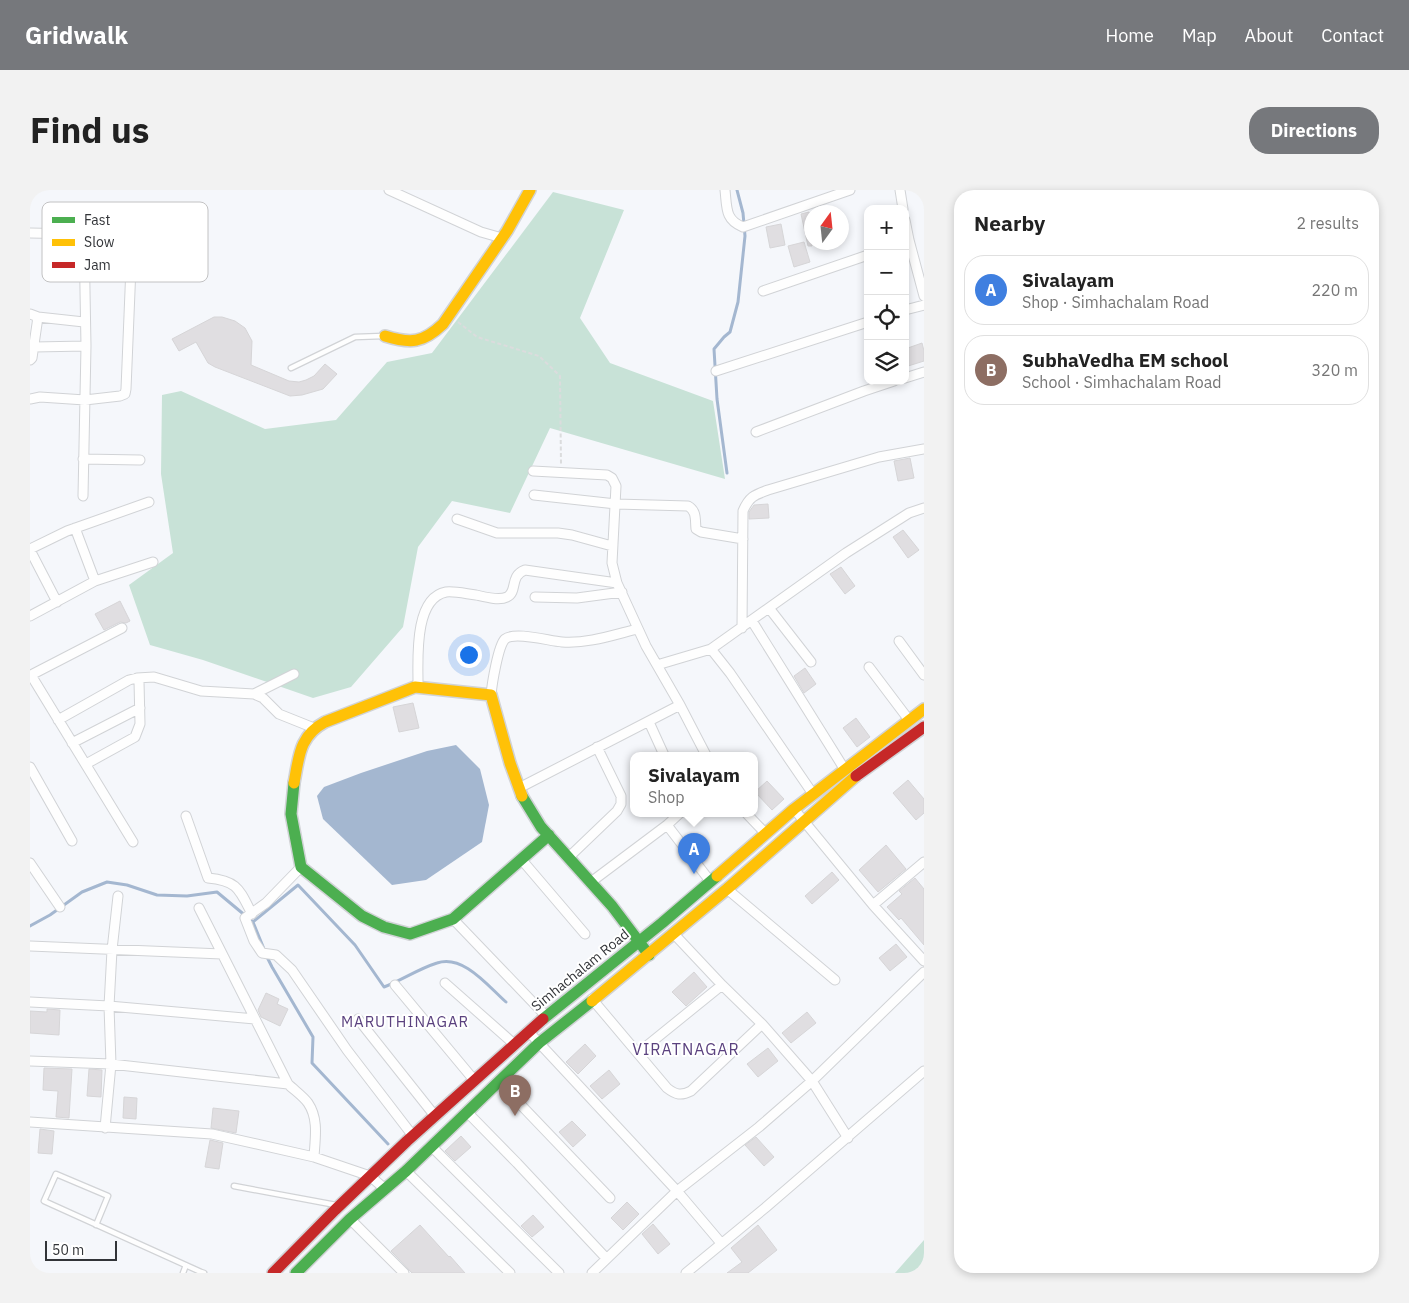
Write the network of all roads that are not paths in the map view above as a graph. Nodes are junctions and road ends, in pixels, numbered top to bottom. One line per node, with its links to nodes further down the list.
1 (389, 190): 7 (street)
2 (530, 190): 7 (main road)
3 (725, 190): 4 (street)
4 (850, 190)
5 (900, 190): 6 (street)
6 (902, 205)
7 (502, 238): 19 (main road)
8 (909, 247): 13 (street)
9 (864, 256): 12 (street)
10 (84, 282): 17 (street)
11 (131, 282): 29 (street)
12 (764, 290)
13 (924, 296)
14 (924, 305): 15 (street)
15 (909, 309)
16 (34, 315): 17 (street); 21 (street)
17 (84, 322): 20 (street)
18 (864, 323): 24 (street)
19 (385, 336): 23 (lane)
20 (86, 346): 21 (street); 29 (street)
21 (34, 348): 22 (street)
22 (30, 360)
23 (291, 368)
24 (716, 371)
25 (924, 372): 26 (street)
26 (909, 377)
27 (882, 385): 30 (street)
28 (30, 399): 29 (street)
29 (84, 400): 32 (street)
30 (756, 432)
31 (924, 449): 42 (street)
32 (83, 459): 33 (street); 36 (street)
33 (140, 460)
34 (533, 471): 38 (street)
35 (534, 495): 38 (street)
36 (83, 496)
37 (149, 502): 41 (street)
38 (616, 504): 42 (street); 43 (street)
39 (924, 508): 51 (street)
40 (457, 519): 43 (street)
41 (75, 528): 44 (street); 46 (street)
42 (743, 538): 55 (street)
43 (612, 546): 47 (street)
44 (30, 550): 50 (street)
45 (152, 562): 46 (street)
46 (94, 581): 50 (street)
47 (617, 583): 48 (street); 66 (street)
48 (622, 592): 49 (street); 56 (street)
49 (535, 597)
50 (57, 602): 52 (street)
51 (769, 608): 53 (street); 59 (street)
52 (30, 616)
53 (752, 620): 55 (street); 83 (street)
54 (122, 628): 62 (street)
55 (742, 628): 58 (street)
56 (637, 629): 60 (street); 68 (street)
57 (898, 641): 64 (street)
58 (711, 649): 60 (street); 85 (street)
59 (811, 662)
60 (657, 665): 69 (street)
61 (869, 667): 73 (street)
62 (31, 674): 72 (street)
63 (294, 674): 67 (street)
64 (924, 675)
65 (137, 678): 67 (street); 70 (street); 72 (street)
66 (414, 687): 68 (main road); 76 (main road)
67 (254, 694): 76 (street)
68 (491, 695): 84 (main road)
69 (680, 705): 74 (street); 80 (street)
70 (140, 708): 77 (street); 81 (street)
71 (924, 709): 73 (main road, Simhachalam Road)
72 (58, 720): 77 (street)
73 (909, 720): 83 (main road, Simhachalam Road)
74 (648, 722): 78 (street); 79 (street)
75 (924, 727): 90 (main road)
76 (314, 728): 100 (main road)
77 (72, 743): 81 (street)
78 (596, 747): 84 (street); 96 (street)
79 (663, 752)
80 (704, 752)
81 (86, 764): 95 (street)
82 (30, 767): 94 (street)
83 (845, 770): 85 (main road, Simhachalam Road)
84 (519, 788): 93 (main road)
85 (813, 794): 86 (main road, Simhachalam Road)
86 (794, 809): 90 (street); 92 (main road, Simhachalam Road)
87 (186, 816): 108 (street)
88 (676, 817): 91 (street)
89 (750, 817): 92 (street)
90 (804, 822): 103 (main road); 105 (street)
91 (667, 825): 101 (street); 102 (street)
92 (766, 834): 101 (main road, Simhachalam Road)
93 (549, 835): 96 (main road); 97 (main road)
94 (72, 841)
95 (133, 842)
96 (568, 856): 102 (main road)
97 (521, 859): 109 (main road); 110 (street)
98 (924, 862): 105 (street)
99 (30, 863): 106 (street)
100 (301, 867): 108 (street); 109 (main road)
101 (710, 881): 112 (main road, Simhachalam Road)
102 (591, 882): 112 (main road)
103 (727, 889): 111 (main road); 119 (street)
104 (118, 896): 114 (street)
105 (873, 905): 117 (street)
106 (60, 907)
107 (199, 908): 115 (street)
108 (248, 916): 145 (street)
109 (453, 919): 126 (street)
110 (585, 934)
111 (674, 934): 116 (main road); 122 (street)
112 (640, 941): 116 (main road); 126 (main road, Simhachalam Road)
113 (30, 946): 114 (street)
114 (112, 950): 115 (street); 125 (street)
115 (222, 954): 127 (street)
116 (649, 955): 123 (main road)
117 (924, 962)
118 (924, 972): 138 (street)
119 (835, 980)
120 (445, 983): 132 (street)
121 (395, 985): 137 (street)
122 (722, 985): 129 (street); 133 (street)
123 (592, 999): 131 (main road); 133 (street)
124 (30, 1002): 125 (street)
125 (109, 1006): 127 (street); 135 (street)
126 (546, 1016): 130 (main road, Simhachalam Road)
127 (255, 1019): 140 (street)
128 (358, 1020): 142 (street)
129 (762, 1024): 133 (street); 138 (street)
130 (528, 1031): 131 (street); 132 (main road, Simhachalam Road)
131 (538, 1043): 139 (main road); 153 (street)
132 (514, 1044): 137 (main road, Simhachalam Road)
133 (638, 1053)
134 (30, 1061): 135 (street)
135 (111, 1064): 140 (street); 144 (street)
136 (924, 1071): 146 (street)
137 (474, 1080): 142 (main road, Simhachalam Road)
138 (812, 1081): 146 (street); 153 (street)
139 (499, 1082): 141 (main road); 154 (street)
140 (288, 1084): 148 (street)
141 (467, 1112): 147 (main road); 159 (street)
142 (435, 1116): 145 (main road, Simhachalam Road)
143 (30, 1122): 144 (street)
144 (106, 1128): 148 (street)
145 (412, 1136): 150 (main road, Simhachalam Road)
146 (848, 1138): 158 (street)
147 (432, 1147): 149 (main road); 167 (street)
148 (314, 1157): 150 (street)
149 (406, 1171): 152 (main road); 166 (street)
150 (370, 1176): 152 (street); 155 (main road, Simhachalam Road)
151 (234, 1186): 155 (lane)
152 (385, 1189): 156 (main road)
153 (677, 1191): 158 (street); 159 (street)
154 (610, 1198)
155 (339, 1206): 163 (main road, Simhachalam Road)
156 (350, 1219): 164 (main road); 165 (street)
157 (96, 1225): 157 (lane); 160 (lane)
158 (721, 1243): 169 (street)
159 (606, 1258): 168 (street)
160 (186, 1265): 161 (lane); 162 (lane)
161 (182, 1273)
162 (204, 1273)
163 (273, 1273)
164 (296, 1273)
165 (404, 1273)
166 (510, 1273)
167 (559, 1273)
168 (592, 1273)
169 (686, 1273)

